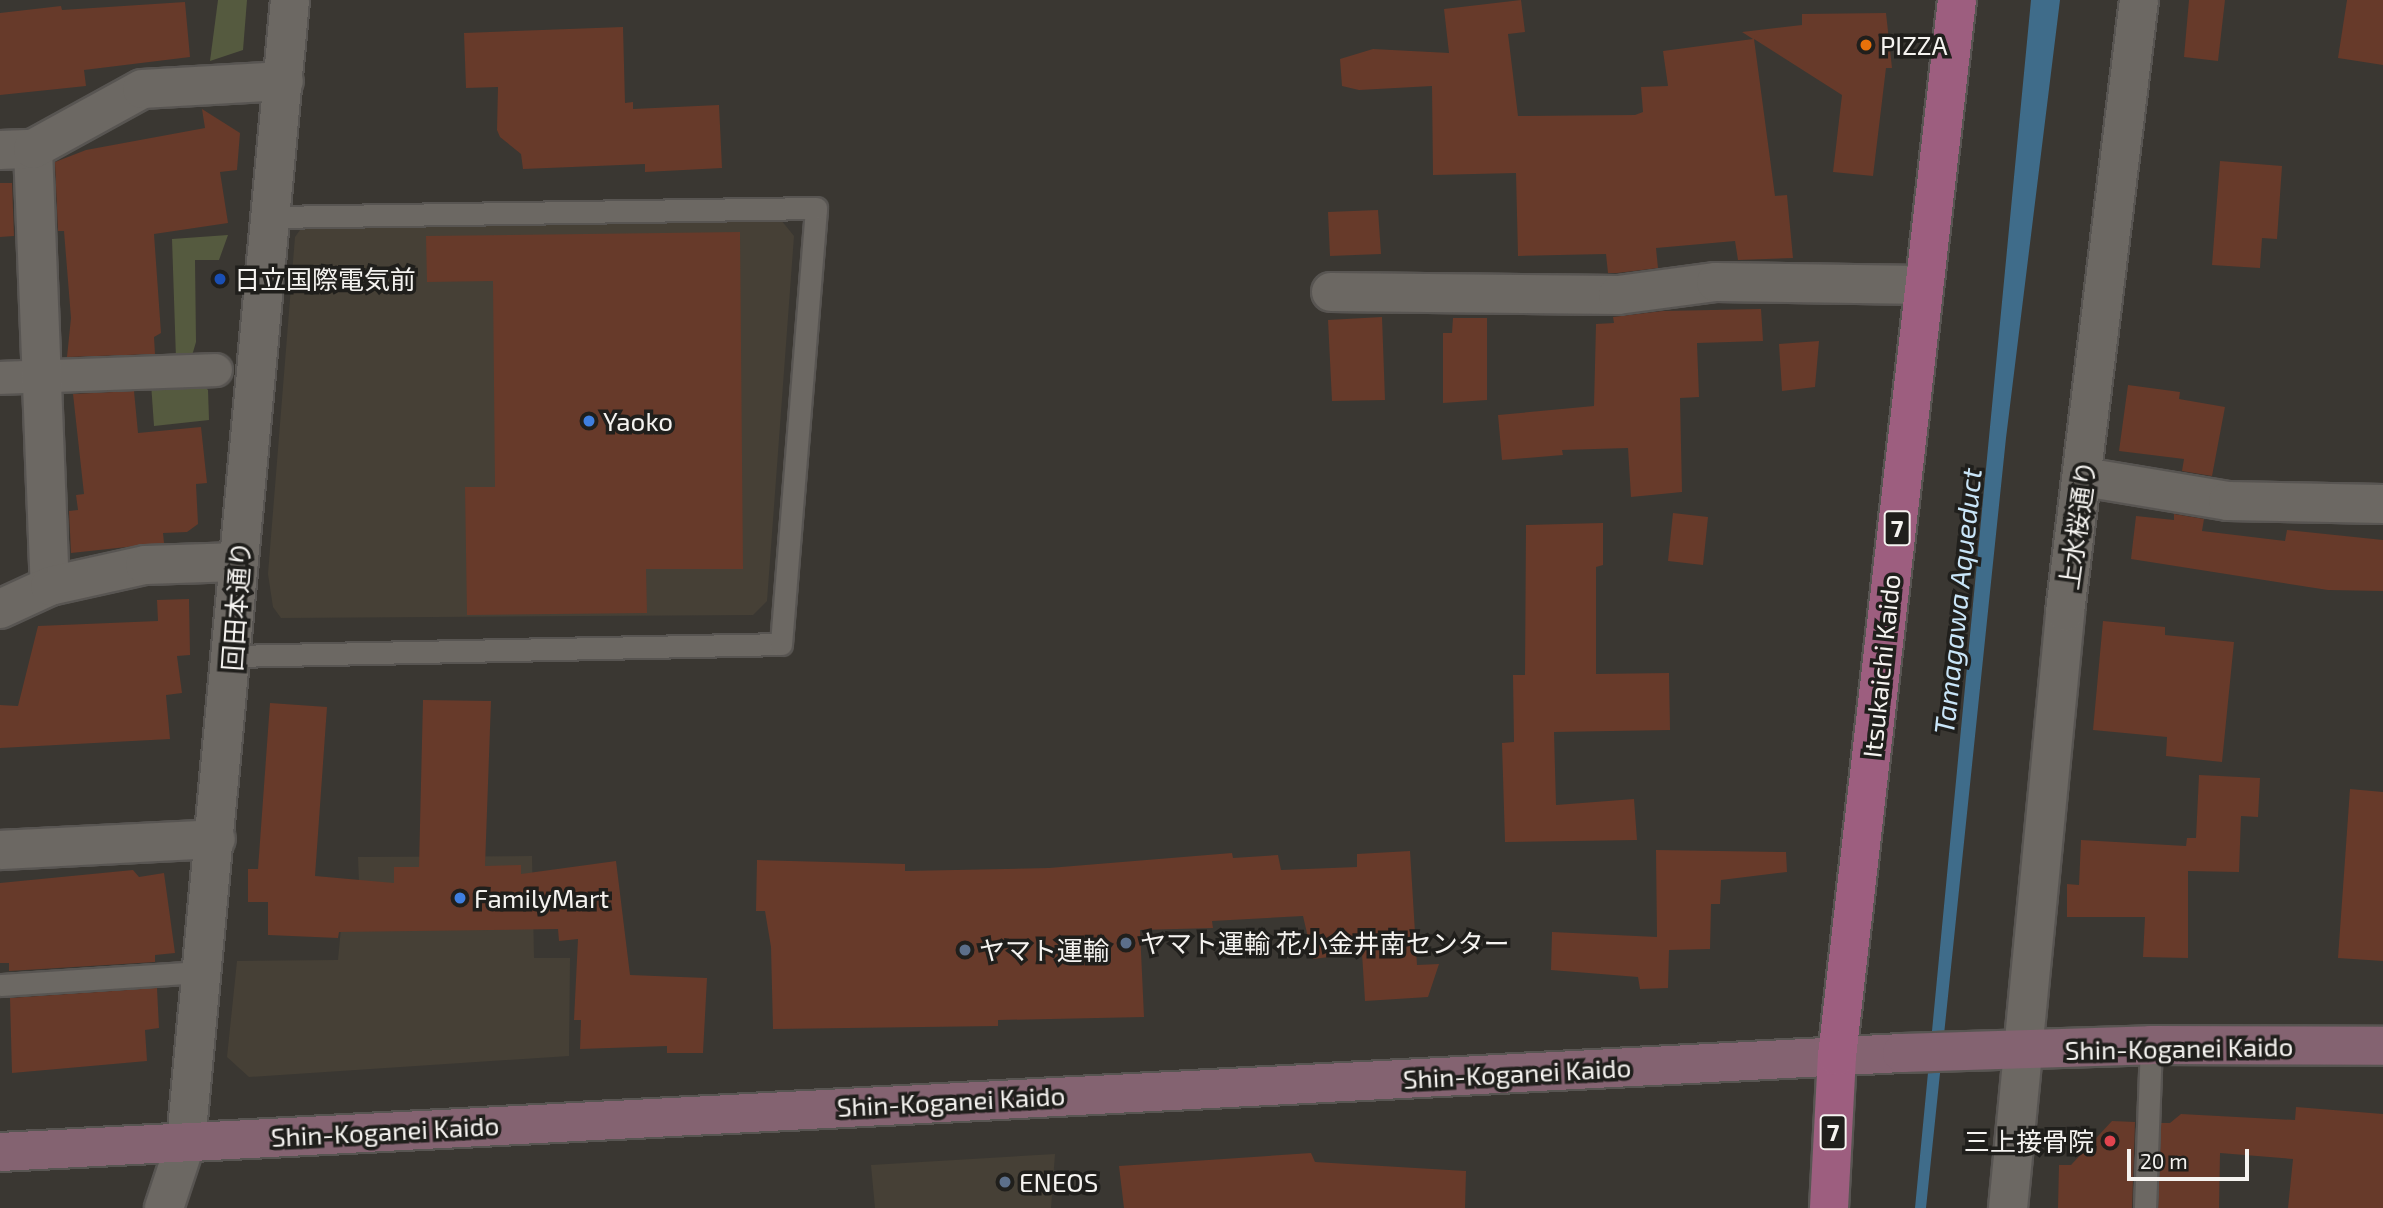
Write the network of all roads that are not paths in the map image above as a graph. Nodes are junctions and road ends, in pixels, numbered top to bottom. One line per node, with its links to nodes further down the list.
1 (290, 0): 4 (street, 回田本通り)
2 (1957, 0): 7 (main road, Itsukaichi Kaido / 7)
3 (2139, 0): 12 (street, 上水桜通り)
4 (284, 80): 5 (street); 6 (street, 回田本通り)
5 (16, 149): 10 (street)
6 (272, 218): 14 (street, 回田本通り); 17 (lane)
7 (1924, 285): 8 (street); 25 (main road, Itsukaichi Kaido / 7)
8 (1332, 292)
9 (216, 370): 10 (street)
10 (42, 377): 11 (street); 15 (street)
11 (0, 378)
12 (2084, 477): 13 (street); 24 (street, 上水桜通り)
13 (2383, 504)
14 (239, 562): 15 (street); 17 (street, 回田本通り)
15 (50, 586): 16 (street)
16 (0, 609)
17 (233, 656): 18 (street, 回田本通り)
18 (216, 839): 19 (street); 20 (street, 回田本通り)
19 (0, 850)
20 (202, 972): 21 (lane); 26 (street, 回田本通り)
21 (0, 985)
22 (2151, 1045): 23 (main road, Shin-Koganei Kaido); 24 (main road, Shin-Koganei Kaido); 31 (lane)
23 (2383, 1046)
24 (2023, 1051): 25 (main road, Shin-Koganei Kaido); 30 (street, 上水桜通り)
25 (1837, 1056): 26 (main road, Shin-Koganei Kaido); 29 (main road, Itsukaichi Kaido / 7)
26 (186, 1142): 27 (main road, Shin-Koganei Kaido); 28 (street, 回田本通り)
27 (0, 1152)
28 (164, 1208)
29 (1829, 1208)
30 (2008, 1208)
31 (2145, 1208)

